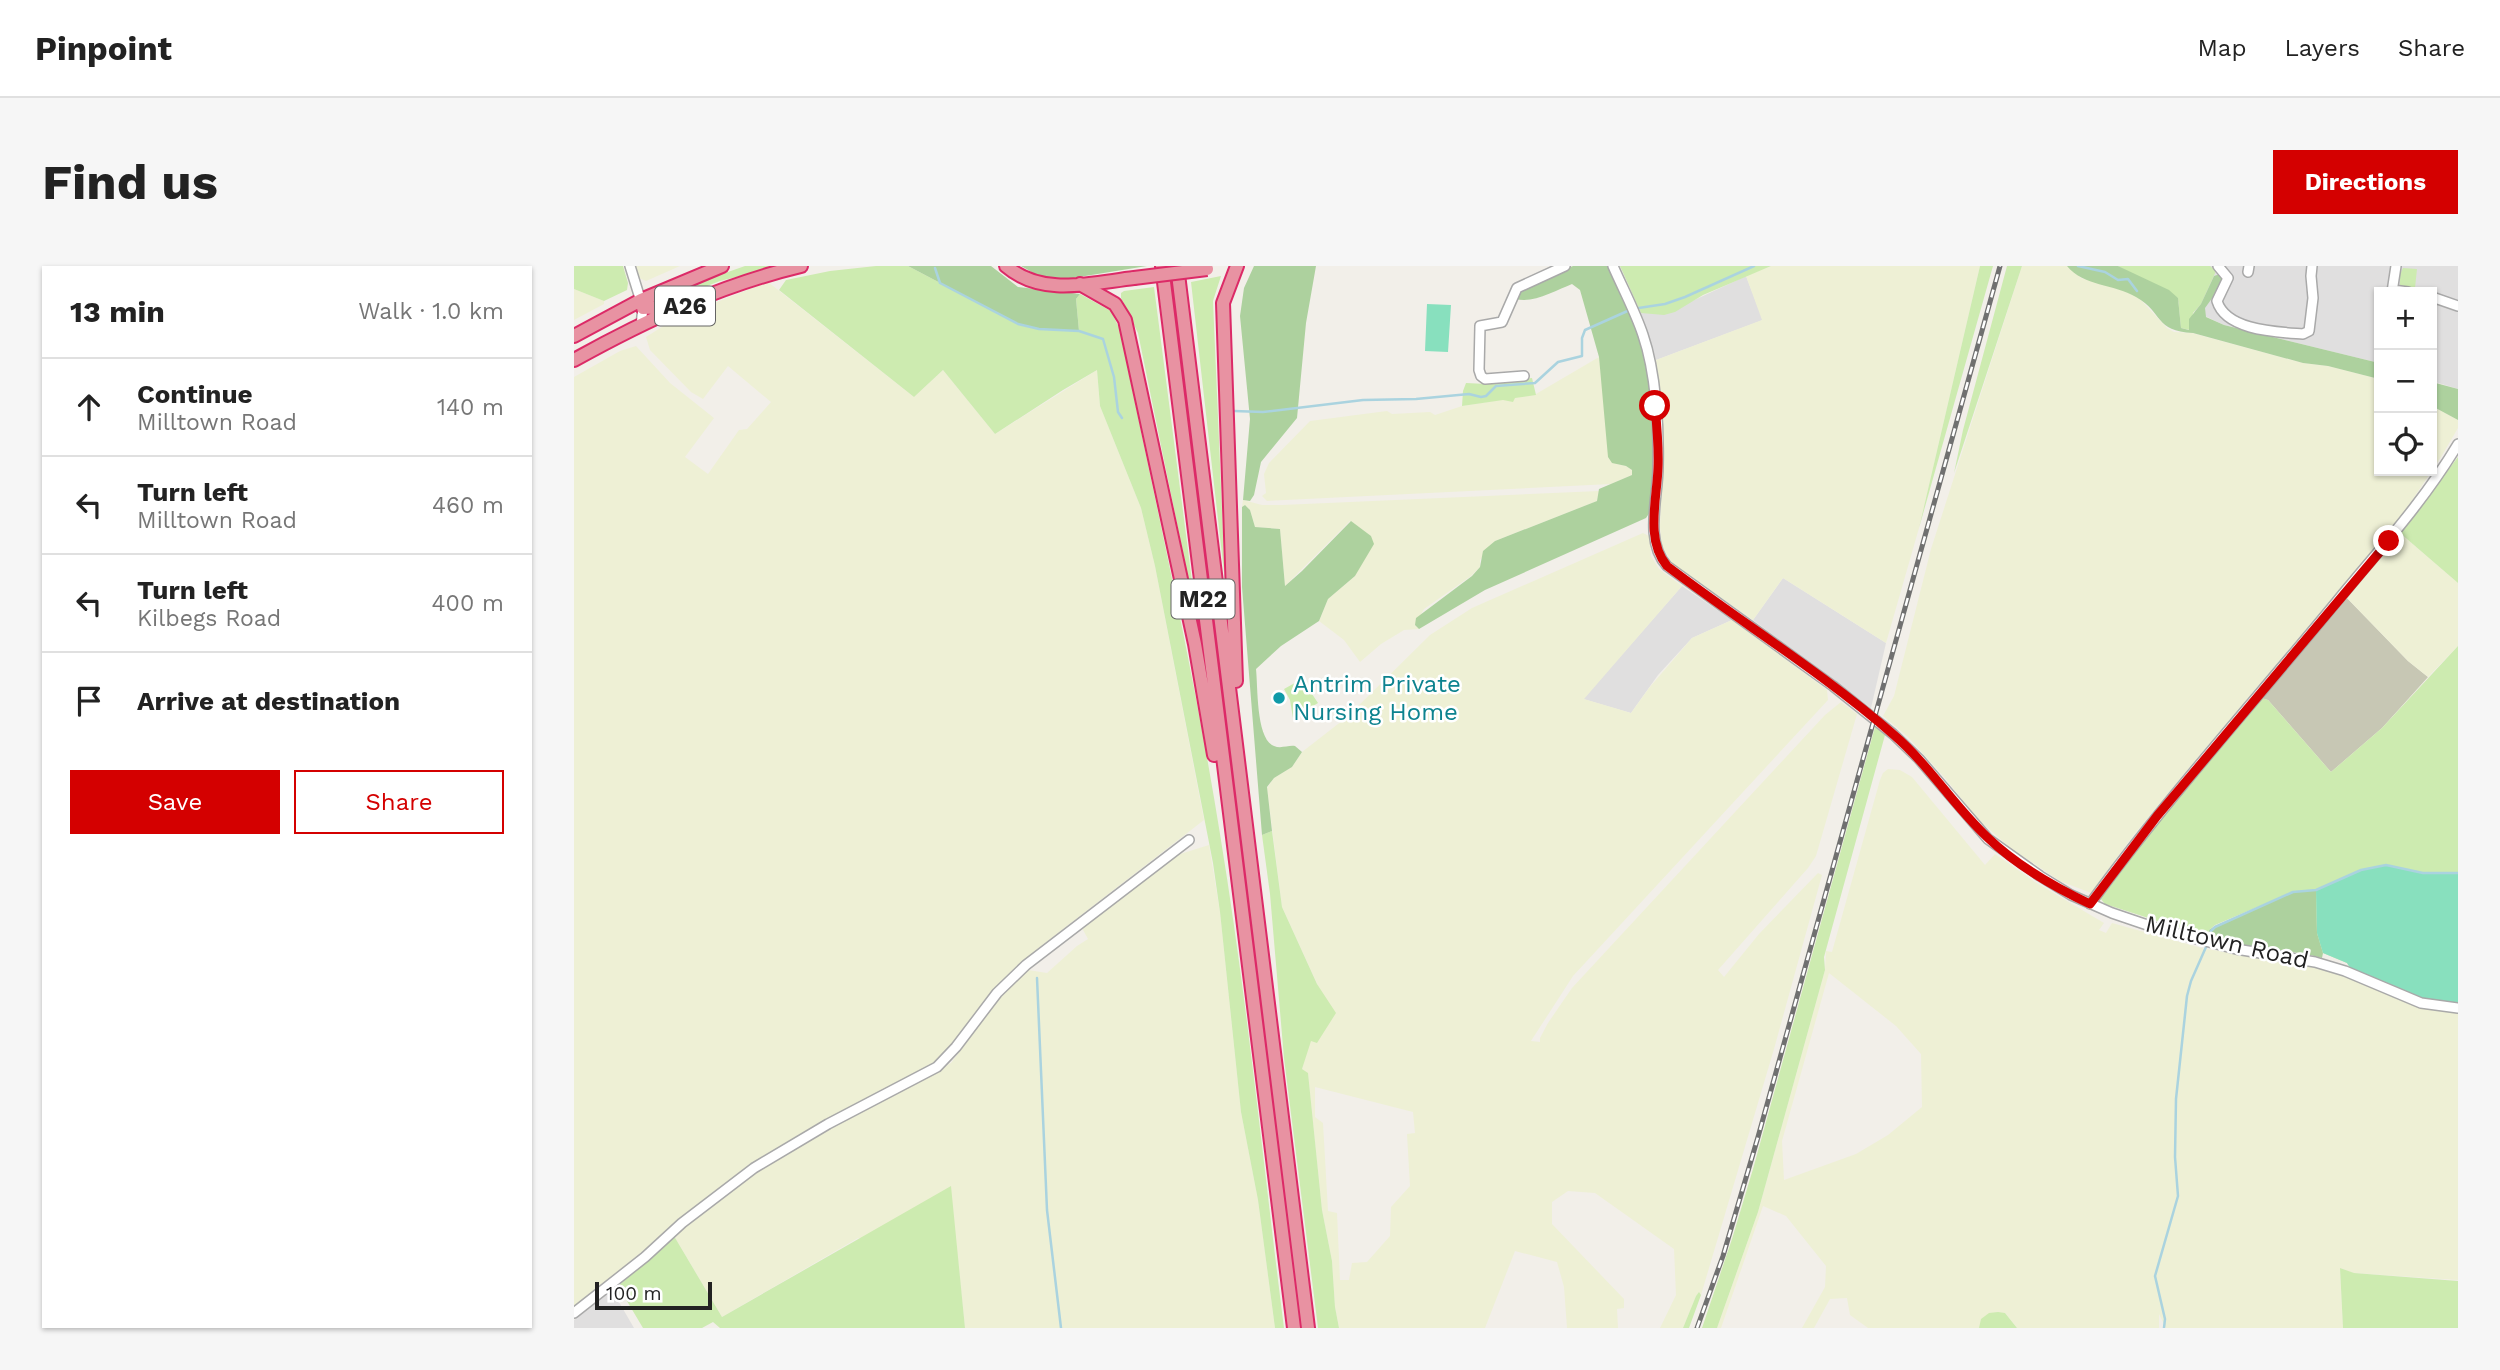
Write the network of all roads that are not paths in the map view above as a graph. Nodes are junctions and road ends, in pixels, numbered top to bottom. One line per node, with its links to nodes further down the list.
1 (630, 266): 18 (street)
2 (722, 266): 18 (highway, A26)
3 (802, 266): 15 (highway, A26)
4 (1006, 266): 14 (highway)
5 (1162, 266): 30 (highway, M22)
6 (1177, 266): 28 (highway, M22)
7 (1237, 266): 28 (highway)
8 (1565, 266): 25 (street)
9 (1613, 266): 29 (street, Milltown Road)
10 (2218, 266): 21 (street)
11 (2312, 266): 21 (street)
12 (2396, 266): 16 (street)
13 (1212, 267): 14 (highway, bridge)
14 (1080, 284): 30 (highway)
15 (734, 285): 18 (highway); 20 (highway, A26)
16 (2393, 287)
17 (2437, 299): 19 (street)
18 (642, 304): 20 (street); 22 (highway, A26)
19 (2458, 306)
20 (641, 325): 24 (highway, A26)
21 (2306, 334): 23 (street)
22 (574, 336)
23 (2313, 344)
24 (574, 360)
25 (1524, 376)
26 (2458, 444): 29 (street)
27 (1189, 840): 32 (street)
28 (1249, 849): 34 (highway, M22)
29 (2090, 904): 31 (street, Milltown Road)
30 (1244, 932): 33 (highway, M22)
31 (2458, 1007)
32 (574, 1313)
33 (1294, 1328)
34 (1308, 1328)

